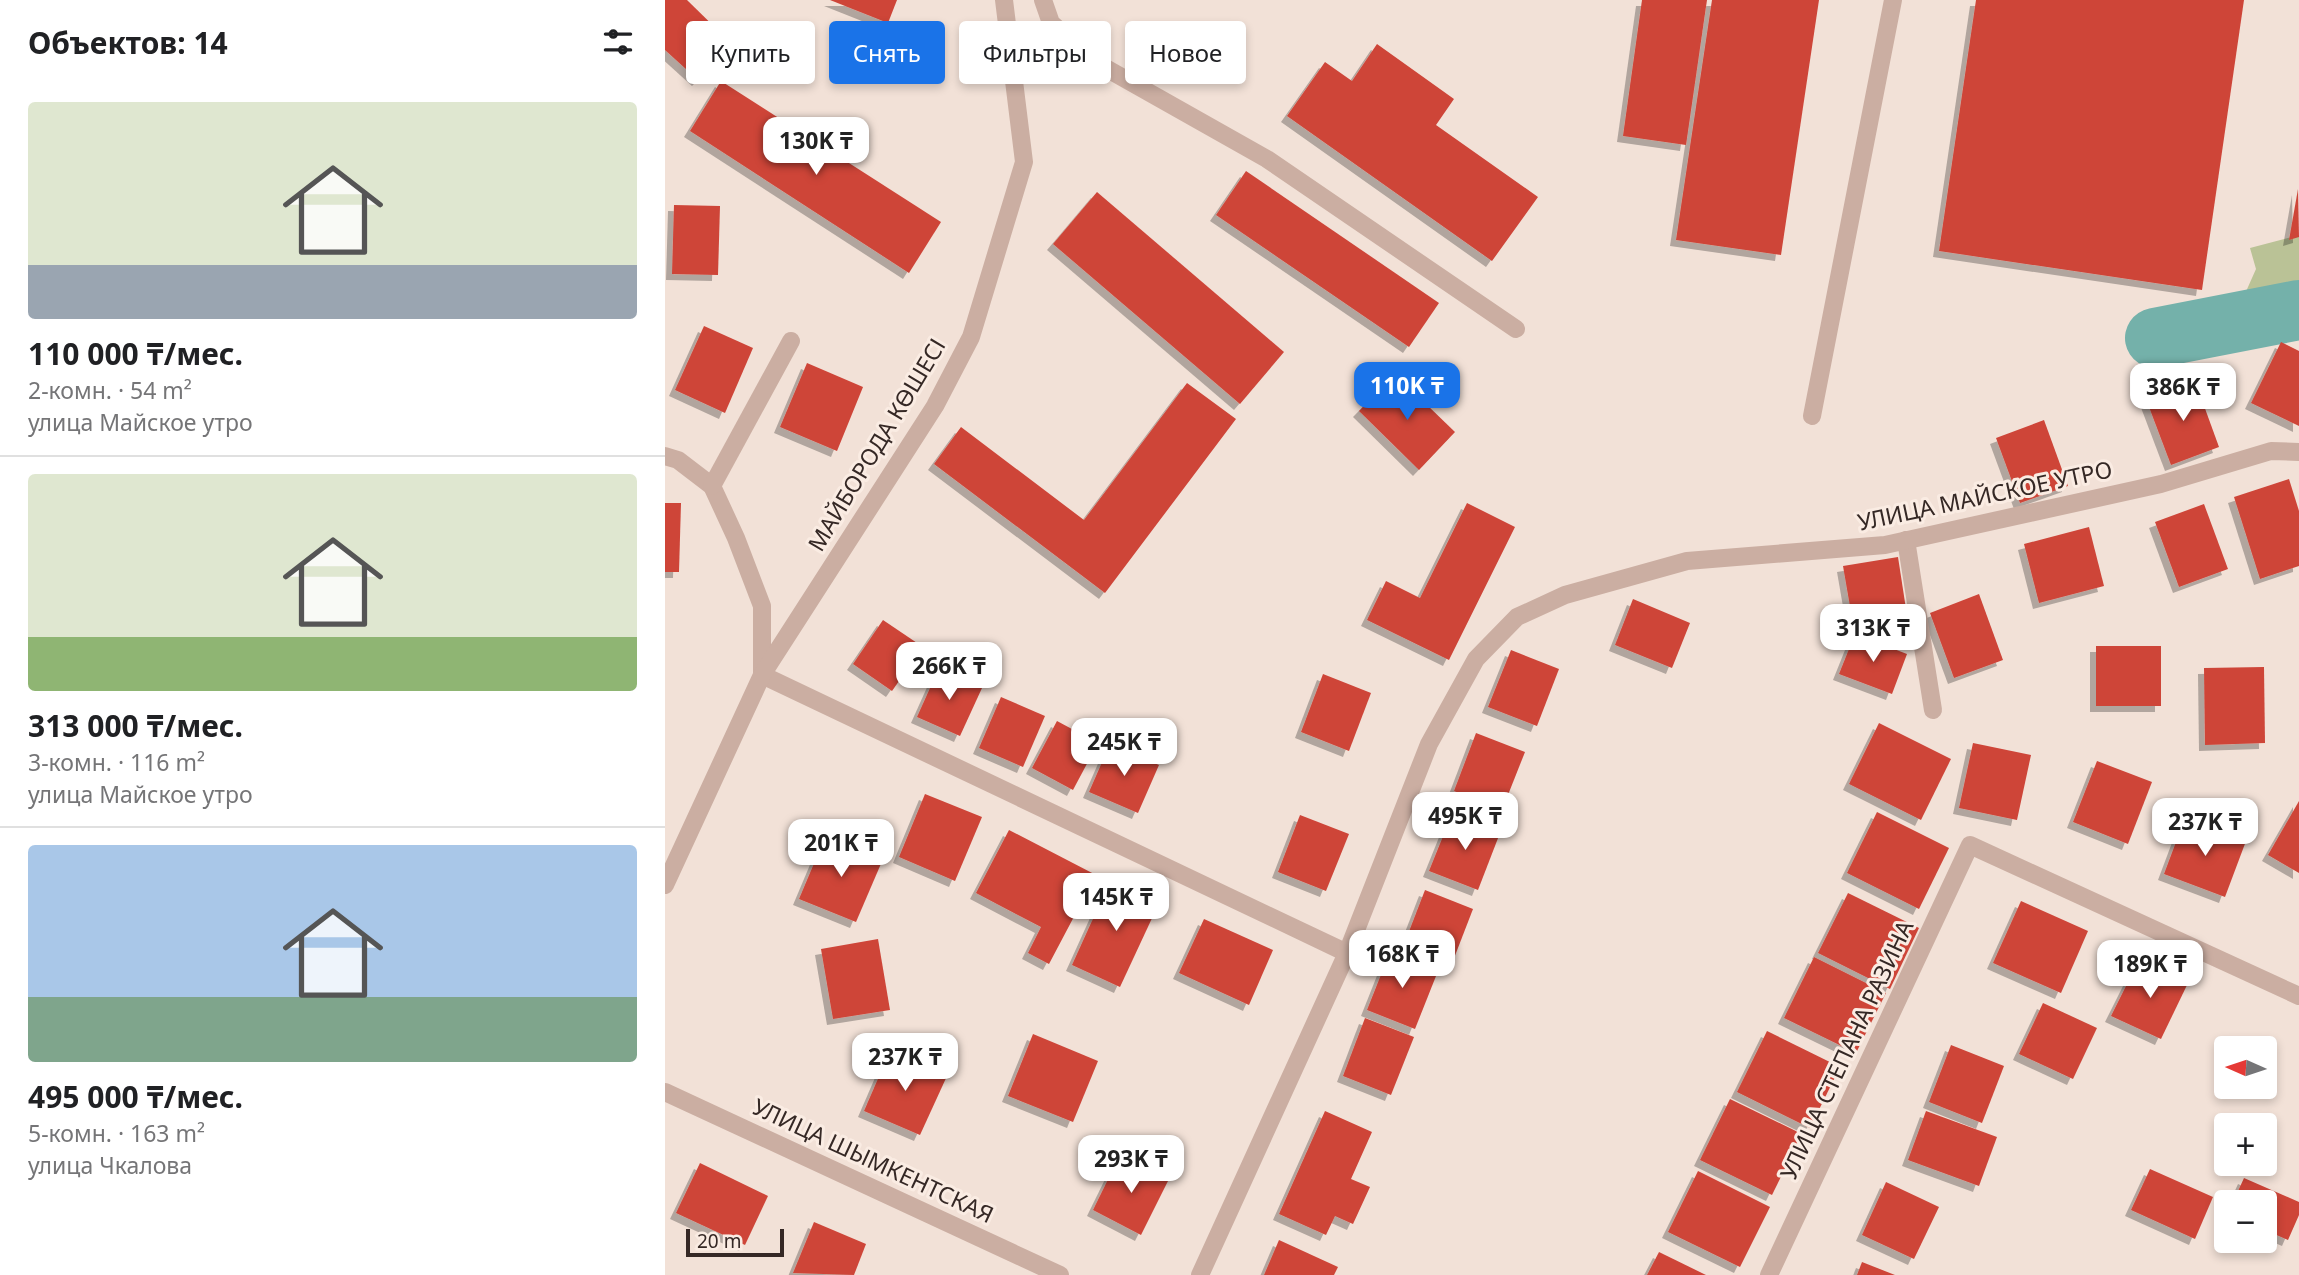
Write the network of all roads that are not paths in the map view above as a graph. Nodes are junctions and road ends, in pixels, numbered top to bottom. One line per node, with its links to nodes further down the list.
1 (1004, 0): 11 (street, МАЙБОРОДА КӨШЕСІ)
2 (1043, 0): 4 (street)
3 (1893, 0): 6 (street)
4 (1516, 329)
5 (791, 341): 9 (street)
6 (1812, 416)
7 (2299, 452): 10 (street, УЛИЦА МАЙСКОЕ УТРО)
8 (665, 456): 9 (street)
9 (712, 486): 11 (street)
10 (1906, 540): 12 (street); 14 (street, УЛИЦА МАЙСКОЕ УТРО)
11 (762, 675): 13 (street, МАЙБОРОДА КӨШЕСІ); 14 (street)
12 (1933, 710)
13 (665, 885)
14 (1347, 953): 18 (street)
15 (2299, 996): 19 (street, УЛИЦА СТЕПАНА РАЗИНА)
16 (665, 1092): 17 (street, УЛИЦА ШЫМКЕНТСКАЯ)
17 (1060, 1275)
18 (1200, 1275)
19 (1769, 1275)

